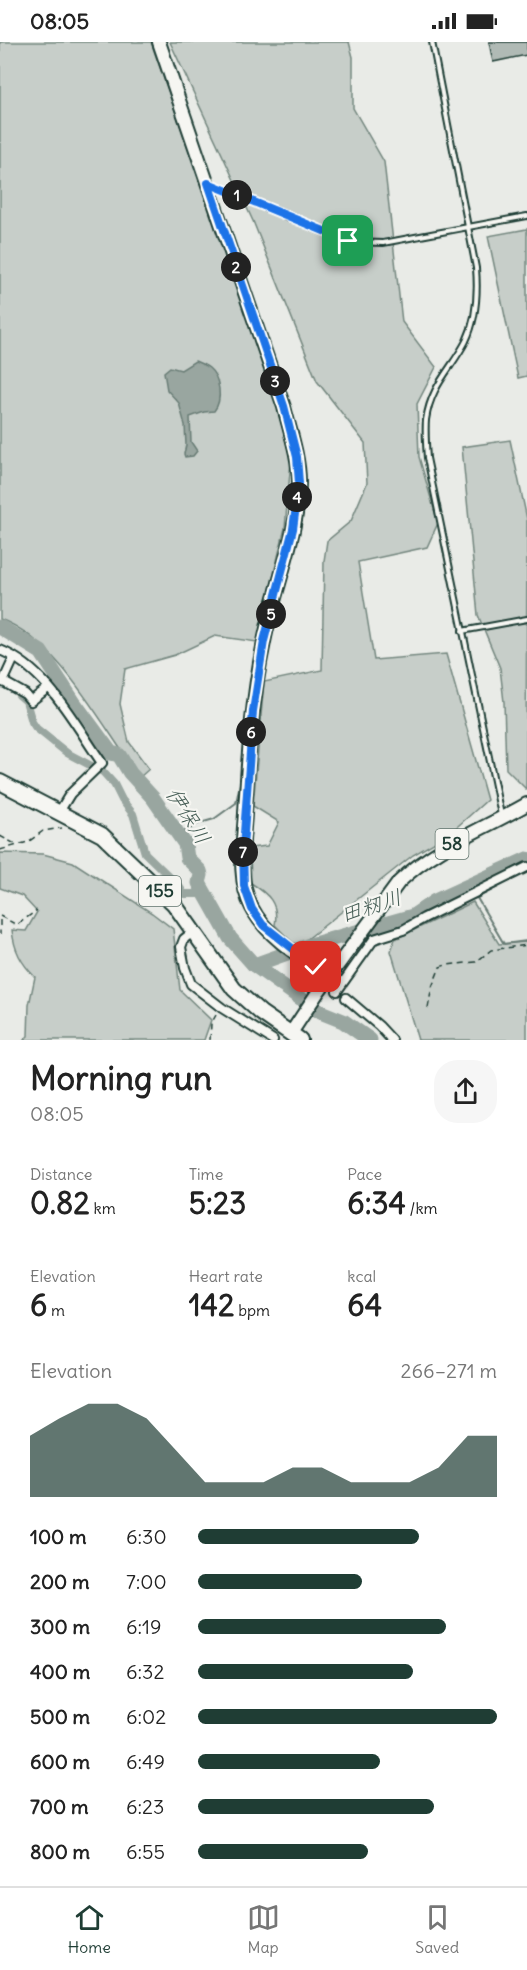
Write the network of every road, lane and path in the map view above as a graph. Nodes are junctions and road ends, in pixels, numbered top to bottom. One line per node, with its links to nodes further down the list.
1 (159, 42): 3 (main road)
2 (432, 42): 5 (lane)
3 (208, 183): 5 (lane); 26 (main road)
4 (527, 216): 5 (lane)
5 (468, 227): 7 (lane)
6 (527, 619): 7 (lane)
7 (462, 631): 15 (lane)
8 (0, 650): 9 (street)
9 (14, 657): 10 (street); 11 (street)
10 (2, 681): 11 (street)
11 (48, 688): 14 (street)
12 (0, 782): 14 (highway, 155)
13 (527, 804): 15 (main road, 58)
14 (65, 815): 17 (path); 23 (highway, 155)
15 (502, 819): 26 (main road, 58)
16 (0, 836): 17 (path)
17 (16, 844): 18 (path)
18 (0, 850)
19 (527, 867): 27 (street)
20 (37, 910): 21 (path)
21 (0, 916)
22 (0, 920): 24 (path)
23 (194, 931): 29 (street); 31 (highway, 155)
24 (0, 934)
25 (527, 945): 30 (path)
26 (330, 976): 31 (main road, 58)
27 (337, 991)
28 (346, 998): 34 (street)
29 (222, 1008): 32 (path); 33 (street)
30 (428, 1008)
31 (295, 1033)
32 (210, 1040)
33 (273, 1040)
34 (392, 1040)

